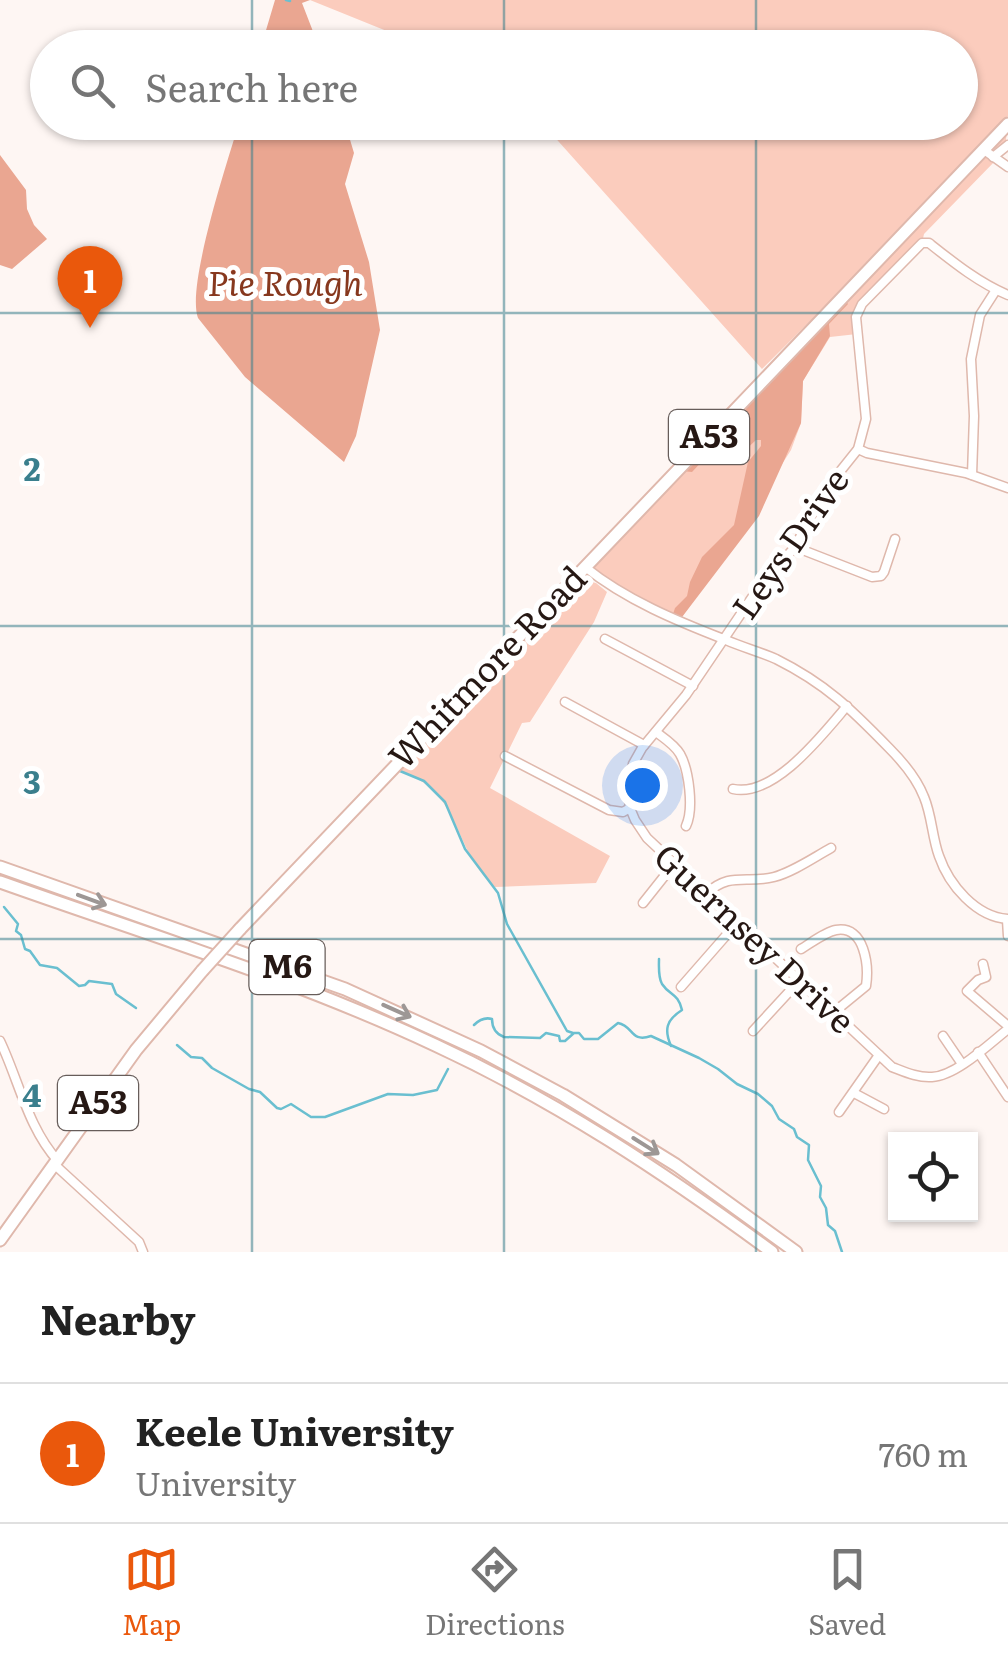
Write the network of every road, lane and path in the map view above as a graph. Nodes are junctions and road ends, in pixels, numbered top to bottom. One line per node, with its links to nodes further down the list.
1 (1008, 124): 3 (highway, Whitmore Road / A53)
2 (1008, 145): 3 (street, Whitmore Road)
3 (988, 154): 4 (street); 12 (highway, Whitmore Road / A53)
4 (1008, 167)
5 (996, 290): 6 (street); 7 (street, Leys Drive); 8 (street)
6 (1008, 295)
7 (858, 449): 8 (street); 11 (street, Leys Drive)
8 (972, 475): 9 (street)
9 (1008, 488)
10 (895, 539): 11 (street)
11 (795, 547): 14 (street, Leys Drive)
12 (585, 567): 14 (street); 50 (highway, Whitmore Road / A53, bridge)
13 (605, 639): 15 (street)
14 (725, 640): 15 (street, Guernsey Drive); 17 (street)
15 (692, 686): 18 (street, Guernsey Drive)
16 (565, 702): 19 (street)
17 (847, 706): 21 (street); 30 (street)
18 (656, 732): 19 (street, Guernsey Drive); 23 (street)
19 (644, 746): 22 (street, Guernsey Drive)
20 (505, 756): 22 (street)
21 (733, 789)
22 (630, 808): 25 (street, Guernsey Drive)
23 (686, 826)
24 (831, 848): 28 (street)
25 (674, 864): 28 (street, Guernsey Drive); 29 (street)
26 (0, 867): 54 (highway, M6, one-way to 54)
27 (0, 882): 53 (highway, M6)
28 (706, 894): 31 (street, Guernsey Drive)
29 (643, 903)
30 (1008, 920): 32 (street)
31 (737, 922): 35 (street, Guernsey Drive); 36 (street)
32 (1008, 936)
33 (800, 949): 37 (street)
34 (983, 964): 38 (street)
35 (799, 980): 37 (street, Guernsey Drive); 39 (street)
36 (681, 986)
37 (833, 1012): 43 (street, Guernsey Drive)
38 (1008, 1027): 42 (street, Guernsey Drive)
39 (753, 1031)
40 (943, 1036): 44 (street)
41 (0, 1041): 50 (street)
42 (978, 1052): 44 (street, Guernsey Drive); 45 (street)
43 (879, 1055): 44 (street, Guernsey Drive); 46 (street)
44 (962, 1064)
45 (1004, 1083): 47 (street)
46 (854, 1094): 48 (street); 49 (street)
47 (1008, 1097)
48 (884, 1109)
49 (839, 1112)
50 (56, 1163): 51 (highway, Whitmore Road / A53); 52 (street)
51 (0, 1240)
52 (143, 1252)
53 (772, 1252)
54 (796, 1252)

